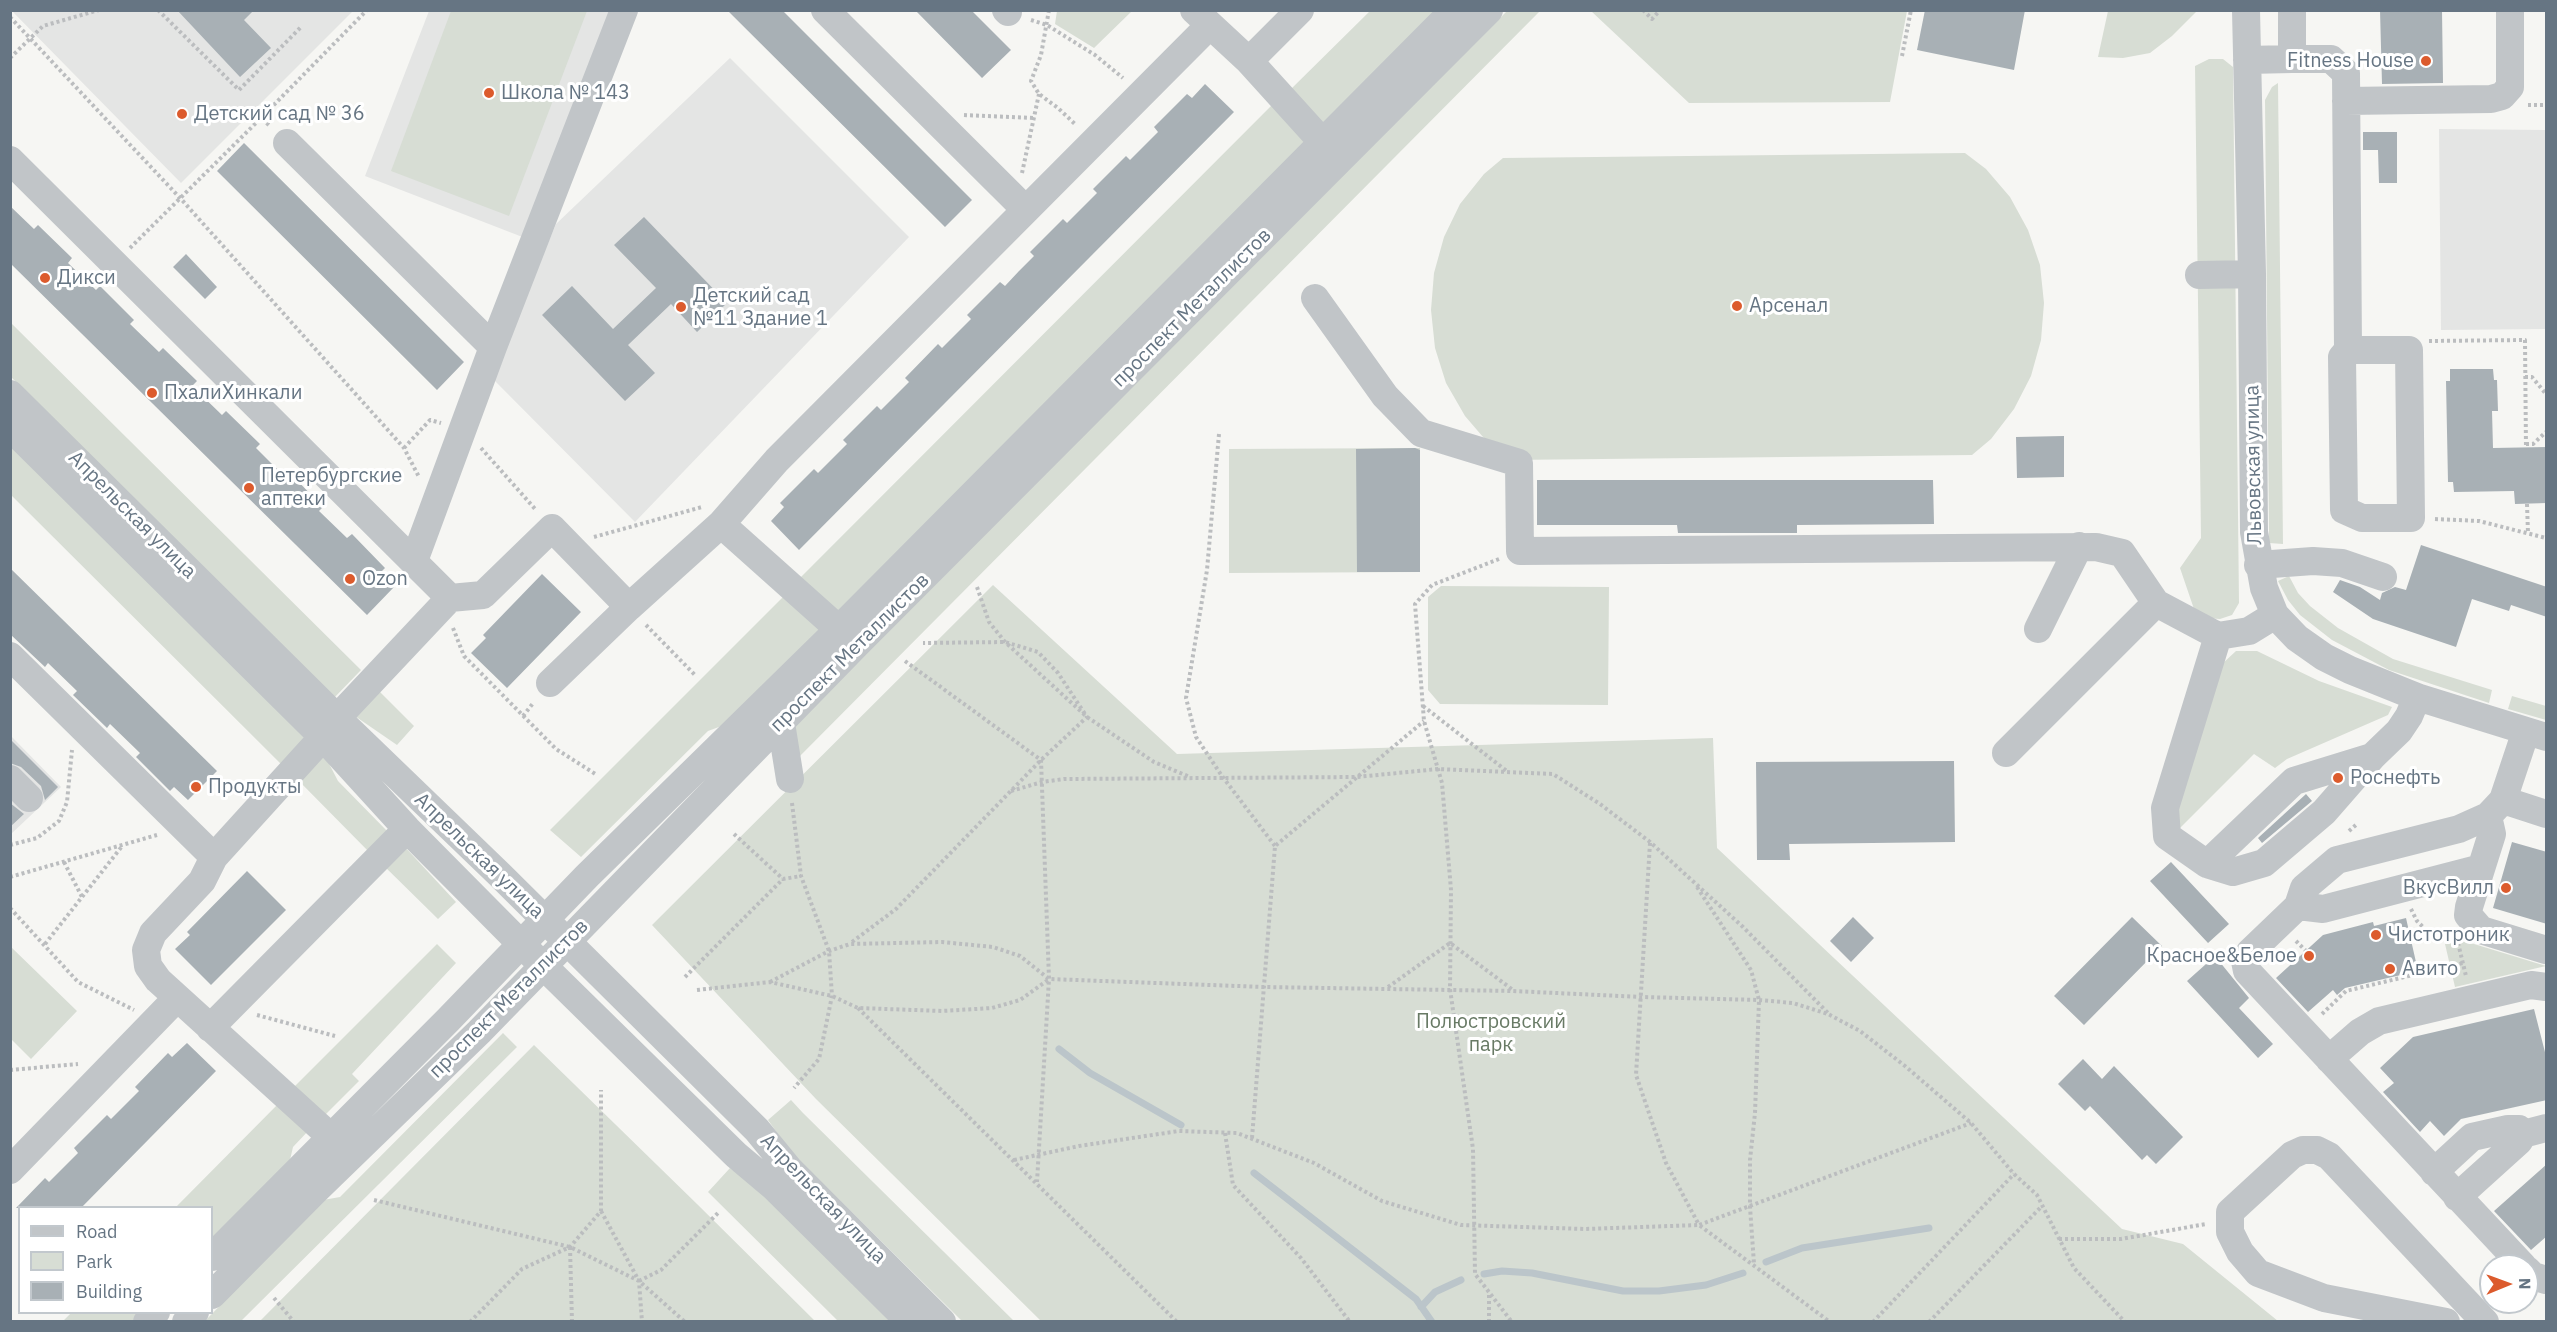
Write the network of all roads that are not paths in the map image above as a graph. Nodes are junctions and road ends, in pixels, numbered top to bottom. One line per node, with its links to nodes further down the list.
1 (624, 10): 21 (street)
2 (825, 10): 17 (street)
3 (1300, 10): 12 (street)
4 (1454, 10): 15 (street, проспект Металлистов)
5 (1489, 10): 15 (street, проспект Металлистов)
6 (2246, 10): 11 (street, Львовская улица)
7 (2292, 10): 10 (street)
8 (2510, 10): 13 (street)
9 (1202, 18): 12 (street); 17 (street)
10 (2292, 59): 11 (street); 13 (street)
11 (2247, 60): 18 (street, Львовская улица)
12 (1249, 61): 15 (street)
13 (2346, 101): 22 (street)
14 (287, 143): 21 (street)
15 (1331, 152): 36 (street, проспект Металлистов)
16 (10, 160): 27 (street)
17 (1021, 205): 25 (street)
18 (2252, 274): 19 (street); 28 (street, Львовская улица)
19 (2199, 275)
20 (1315, 298): 26 (street)
21 (493, 347): 27 (street)
22 (2348, 350): 22 (street)
23 (10, 394): 41 (street, Апрельская улица)
24 (10, 427): 41 (street, Апрельская улица)
25 (721, 524): 32 (street); 36 (street)
26 (2079, 546): 31 (street); 34 (street)
27 (414, 561): 30 (street)
28 (2258, 565): 29 (street); 33 (street, Львовская улица)
29 (2383, 577)
30 (450, 598): 32 (street); 41 (street)
31 (2156, 603): 35 (street); 43 (street)
32 (629, 607): 38 (street)
33 (2275, 615): 35 (street); 39 (street, Львовская улица)
34 (2038, 629)
35 (2218, 636): 50 (street)
36 (848, 637): 40 (street, проспект Металлистов); 53 (street, проспект Металлистов)
37 (10, 656): 49 (street)
38 (550, 683)
39 (2417, 697): 42 (street, Львовская улица); 44 (street)
40 (781, 723): 45 (street); 54 (street, проспект Металлистов)
41 (330, 728): 48 (street, Апрельская улица); 49 (street); 53 (street, Апрельская улица)
42 (2536, 734): 46 (street)
43 (2006, 753)
44 (2372, 757): 50 (street); 50 (street)
45 (790, 779)
46 (2496, 808): 47 (street); 51 (street); 52 (street)
47 (2547, 813)
48 (407, 829): 55 (street, Апрельская улица); 60 (street)
49 (214, 857): 59 (street)
50 (2207, 864)
51 (2481, 868): 52 (street); 56 (street)
52 (2298, 906): 61 (street)
53 (544, 920): 54 (street, Апрельская улица); 55 (street, проспект Металлистов)
54 (567, 941): 57 (street, проспект Металлистов); 71 (street, Апрельская улица)
55 (521, 944): 57 (street, Апрельская улица); 63 (street, проспект Металлистов)
56 (2547, 950)
57 (543, 965): 69 (street, проспект Металлистов); 70 (street, Апрельская улица)
58 (2547, 987): 61 (street)
59 (176, 999): 60 (street); 64 (street)
60 (210, 1028): 63 (street)
61 (2329, 1059): 65 (street)
62 (2535, 1131): 65 (street); 66 (street)
63 (331, 1137): 68 (street, проспект Металлистов)
64 (10, 1170)
65 (2434, 1172): 66 (street)
66 (2457, 1197): 67 (street)
67 (2512, 1254)
68 (213, 1256)
69 (213, 1294)
70 (910, 1322)
71 (942, 1322)
72 (2446, 1322): 73 (street)
73 (2485, 1322)

